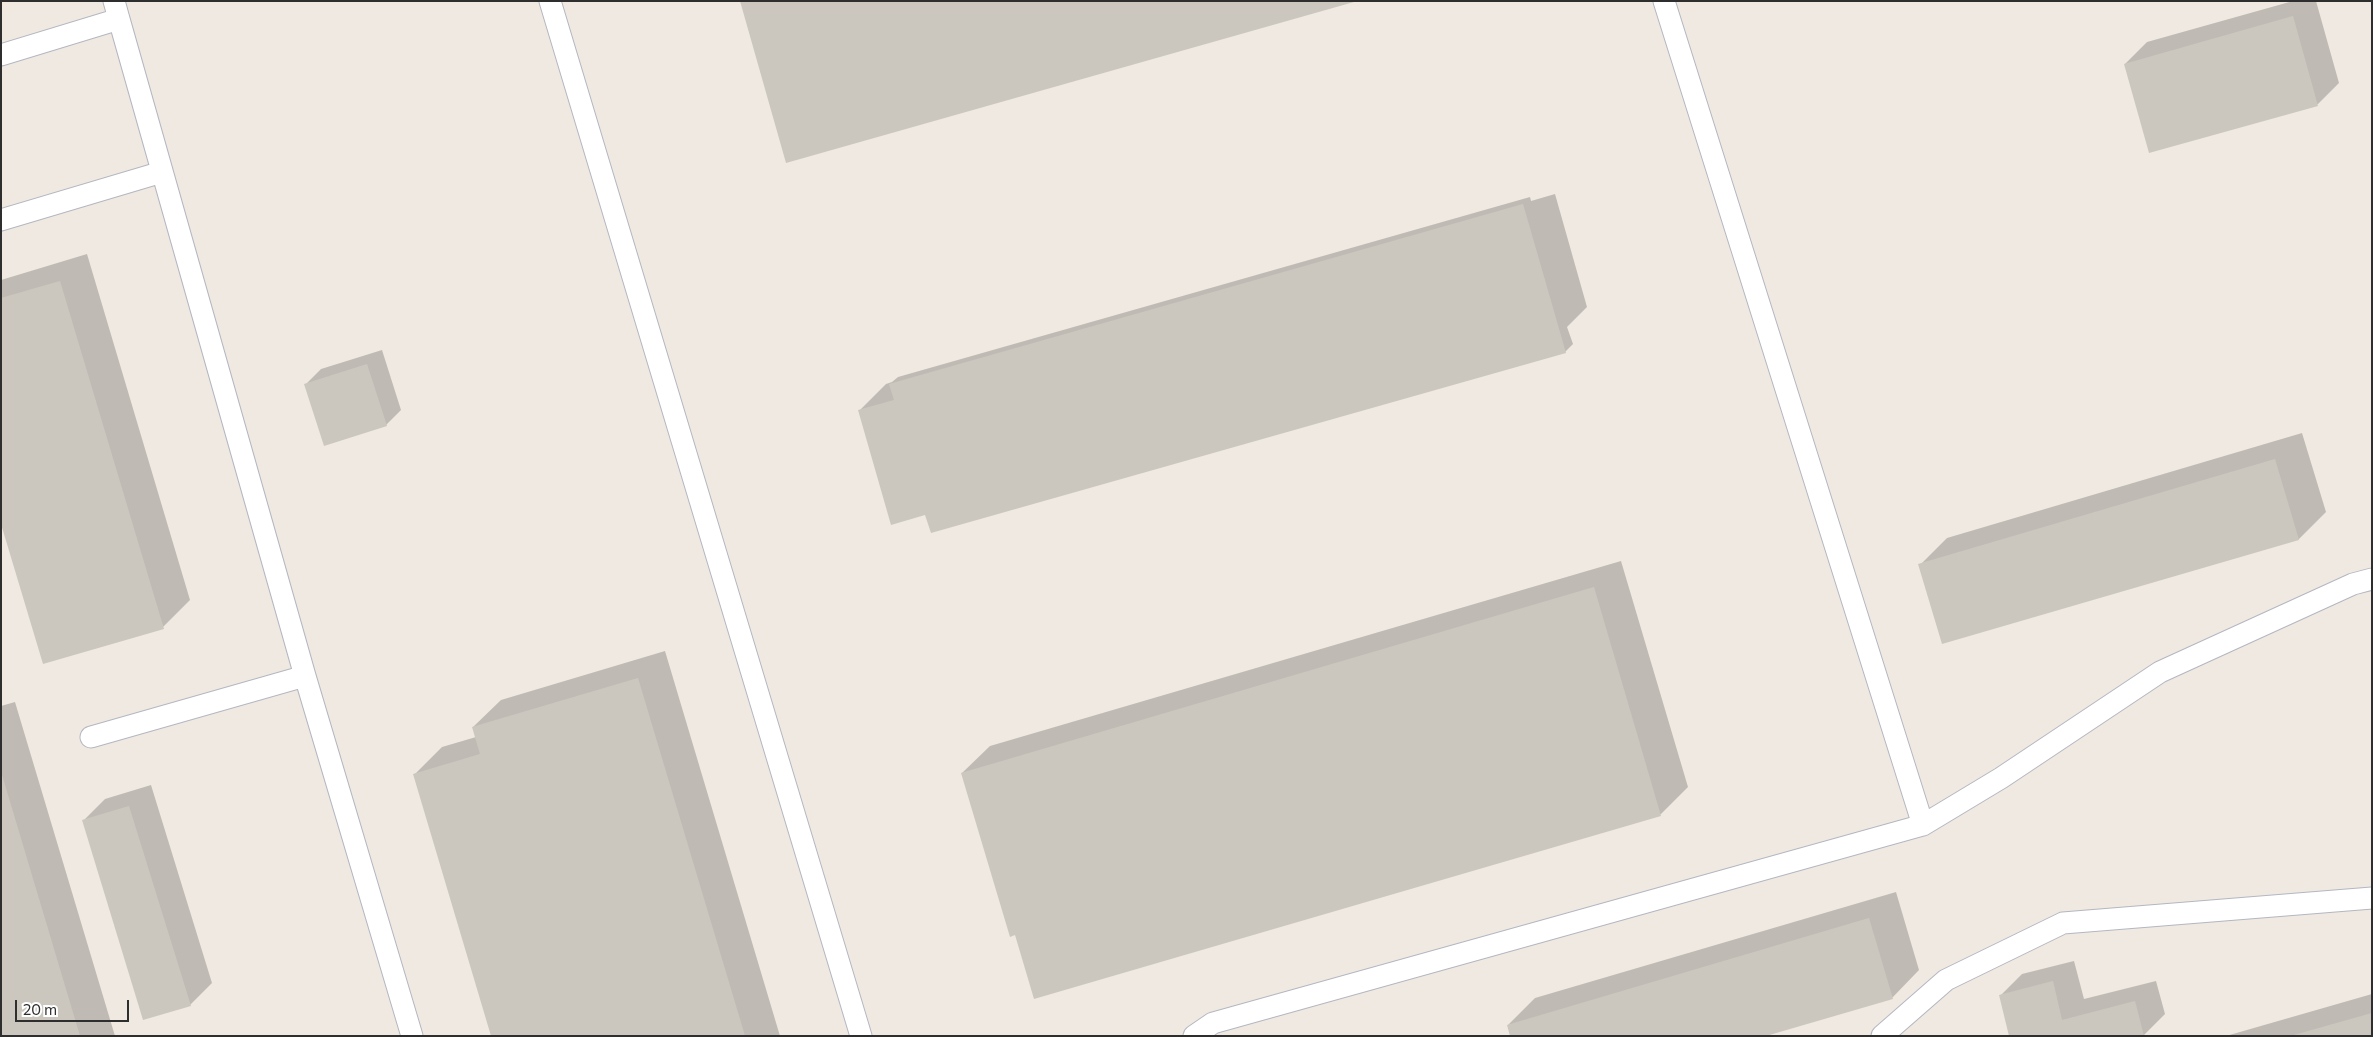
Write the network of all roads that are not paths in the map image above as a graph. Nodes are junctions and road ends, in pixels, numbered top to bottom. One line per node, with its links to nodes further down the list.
1 (550, 1): 13 (lane)
2 (1664, 1): 10 (lane)
3 (116, 10): 4 (lane); 5 (lane)
4 (1, 55)
5 (162, 172): 6 (lane); 8 (lane)
6 (1, 220)
7 (2372, 579): 10 (lane)
8 (305, 676): 9 (lane); 12 (lane)
9 (91, 737)
10 (1923, 825): 14 (lane)
11 (2372, 898): 15 (lane)
12 (412, 1036)
13 (861, 1036)
14 (1194, 1036)
15 (1882, 1036)

